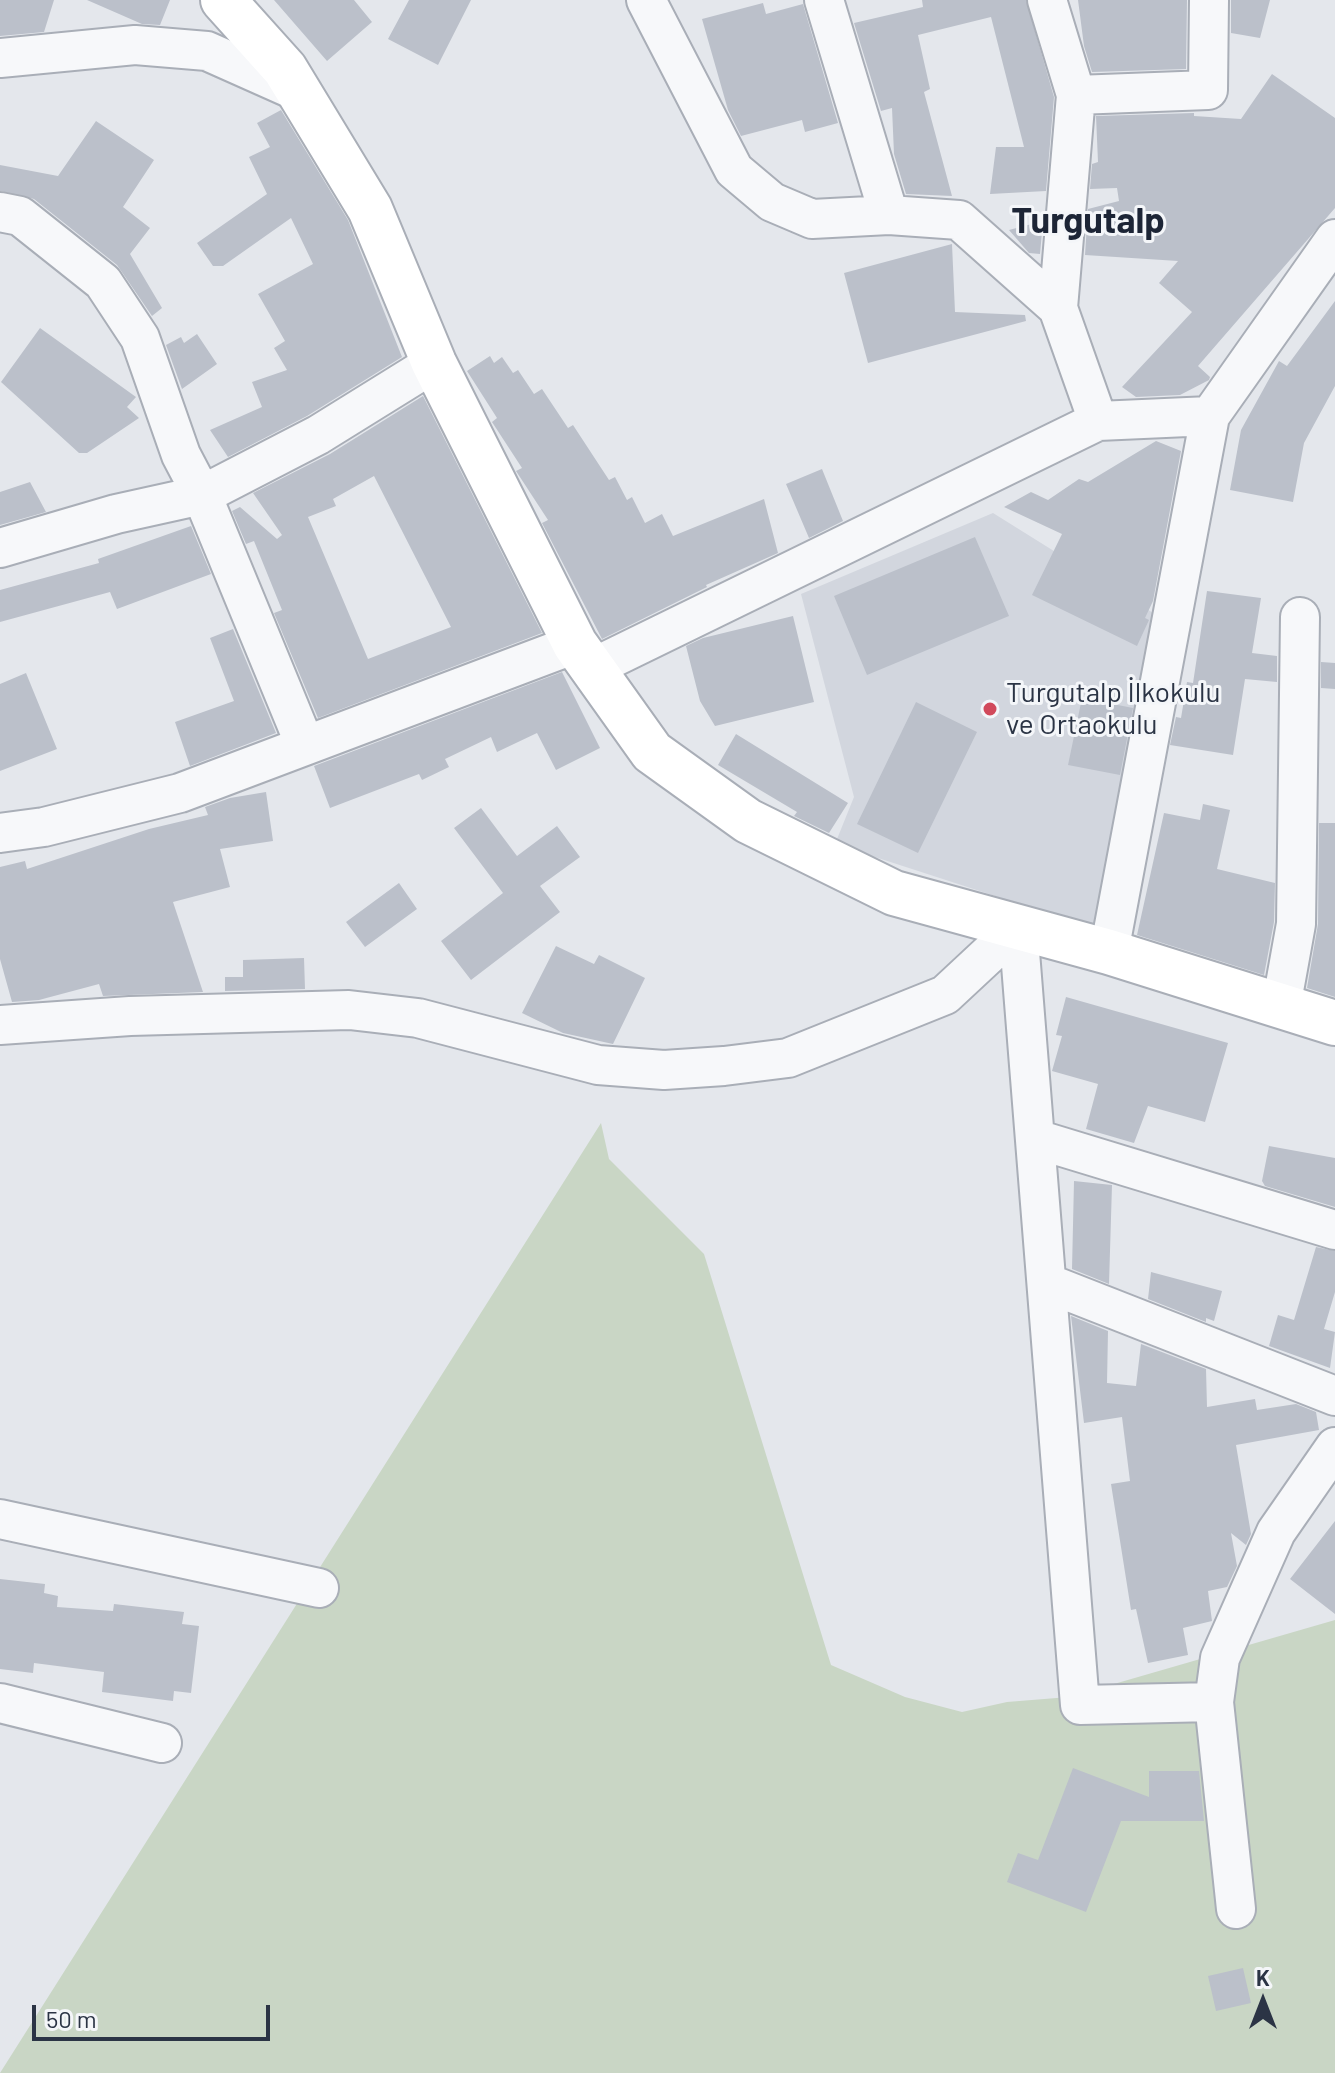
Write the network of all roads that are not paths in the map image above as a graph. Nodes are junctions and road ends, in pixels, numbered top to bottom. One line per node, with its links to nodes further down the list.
1 (824, 0): 10 (street)
2 (1047, 0): 8 (street)
3 (1209, 0): 8 (street)
4 (656, 2): 10 (street)
5 (233, 4): 7 (street)
6 (0, 58): 7 (street)
7 (299, 92): 13 (street)
8 (1076, 95): 12 (street)
9 (0, 212): 16 (street)
10 (889, 215): 12 (street)
11 (1335, 240): 14 (street)
12 (1058, 308): 15 (street)
13 (434, 363): 16 (street); 19 (street)
14 (1210, 416): 15 (street); 23 (street)
15 (1098, 421): 19 (street)
16 (202, 495): 17 (street); 20 (street)
17 (0, 548)
18 (1300, 617): 24 (street)
19 (583, 656): 20 (street); 22 (street)
20 (305, 745): 21 (street)
21 (0, 833)
22 (1018, 927): 23 (street); 26 (street); 27 (street)
23 (1109, 952): 24 (street)
24 (1281, 1007): 25 (street)
25 (1335, 1023)
26 (0, 1025)
27 (1036, 1139): 28 (street); 29 (street)
28 (1335, 1230)
29 (1047, 1283): 30 (street); 34 (street)
30 (1335, 1396)
31 (1335, 1447): 34 (street)
32 (0, 1519): 33 (street)
33 (319, 1588)
34 (1214, 1702): 37 (street)
35 (0, 1703): 36 (street)
36 (162, 1743)
37 (1236, 1909)

